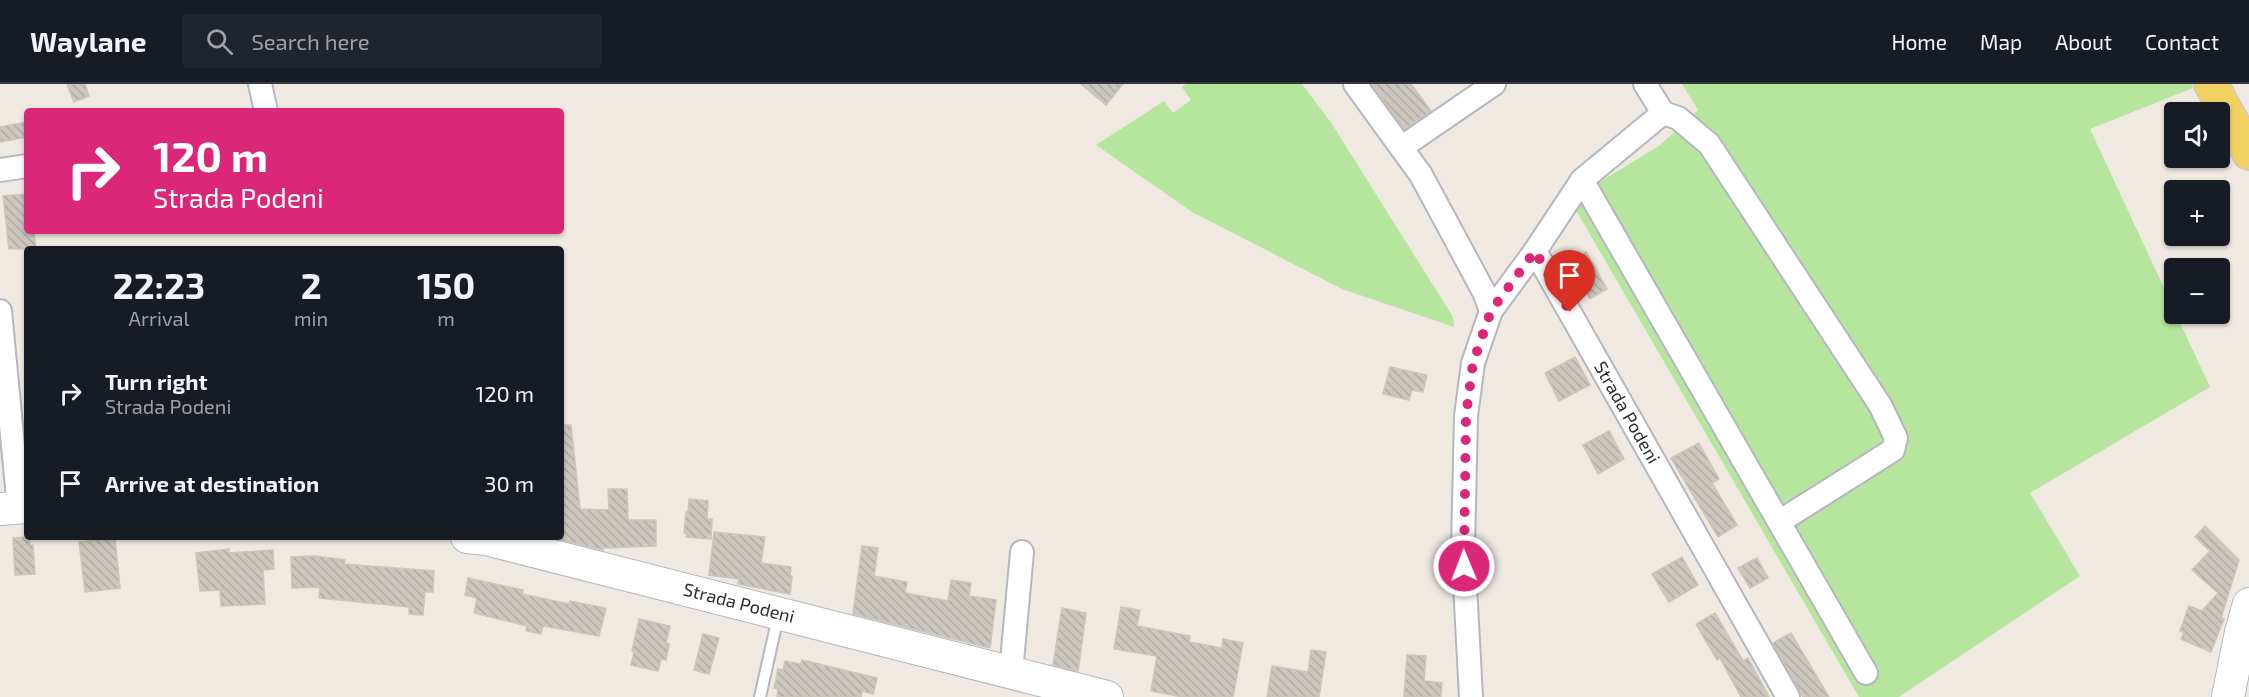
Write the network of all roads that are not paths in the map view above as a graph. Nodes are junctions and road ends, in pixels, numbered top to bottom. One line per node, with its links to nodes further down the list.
1 (260, 84): 6 (street)
2 (1355, 84): 8 (street)
3 (1494, 84): 8 (street)
4 (1645, 84): 7 (street)
5 (2211, 84): 9 (main road)
6 (265, 108)
7 (1663, 113): 12 (street); 17 (street)
8 (1402, 147): 15 (street)
9 (2249, 153)
10 (24, 167): 11 (street)
11 (0, 171)
12 (1582, 180): 13 (street); 17 (street)
13 (1535, 251): 15 (street); 27 (street, Strada Podeni)
14 (0, 311): 16 (street)
15 (1491, 311): 26 (street)
16 (15, 508)
17 (1779, 522): 23 (street)
18 (490, 540): 21 (main road, Strada Podeni)
19 (1022, 552): 22 (street)
20 (2249, 604): 28 (main road)
21 (779, 614): 22 (main road, Strada Podeni); 24 (lane)
22 (1011, 672): 25 (main road, Strada Podeni)
23 (1866, 673)
24 (760, 697)
25 (1107, 697)
26 (1471, 697)
27 (1788, 697)
28 (2228, 697)

